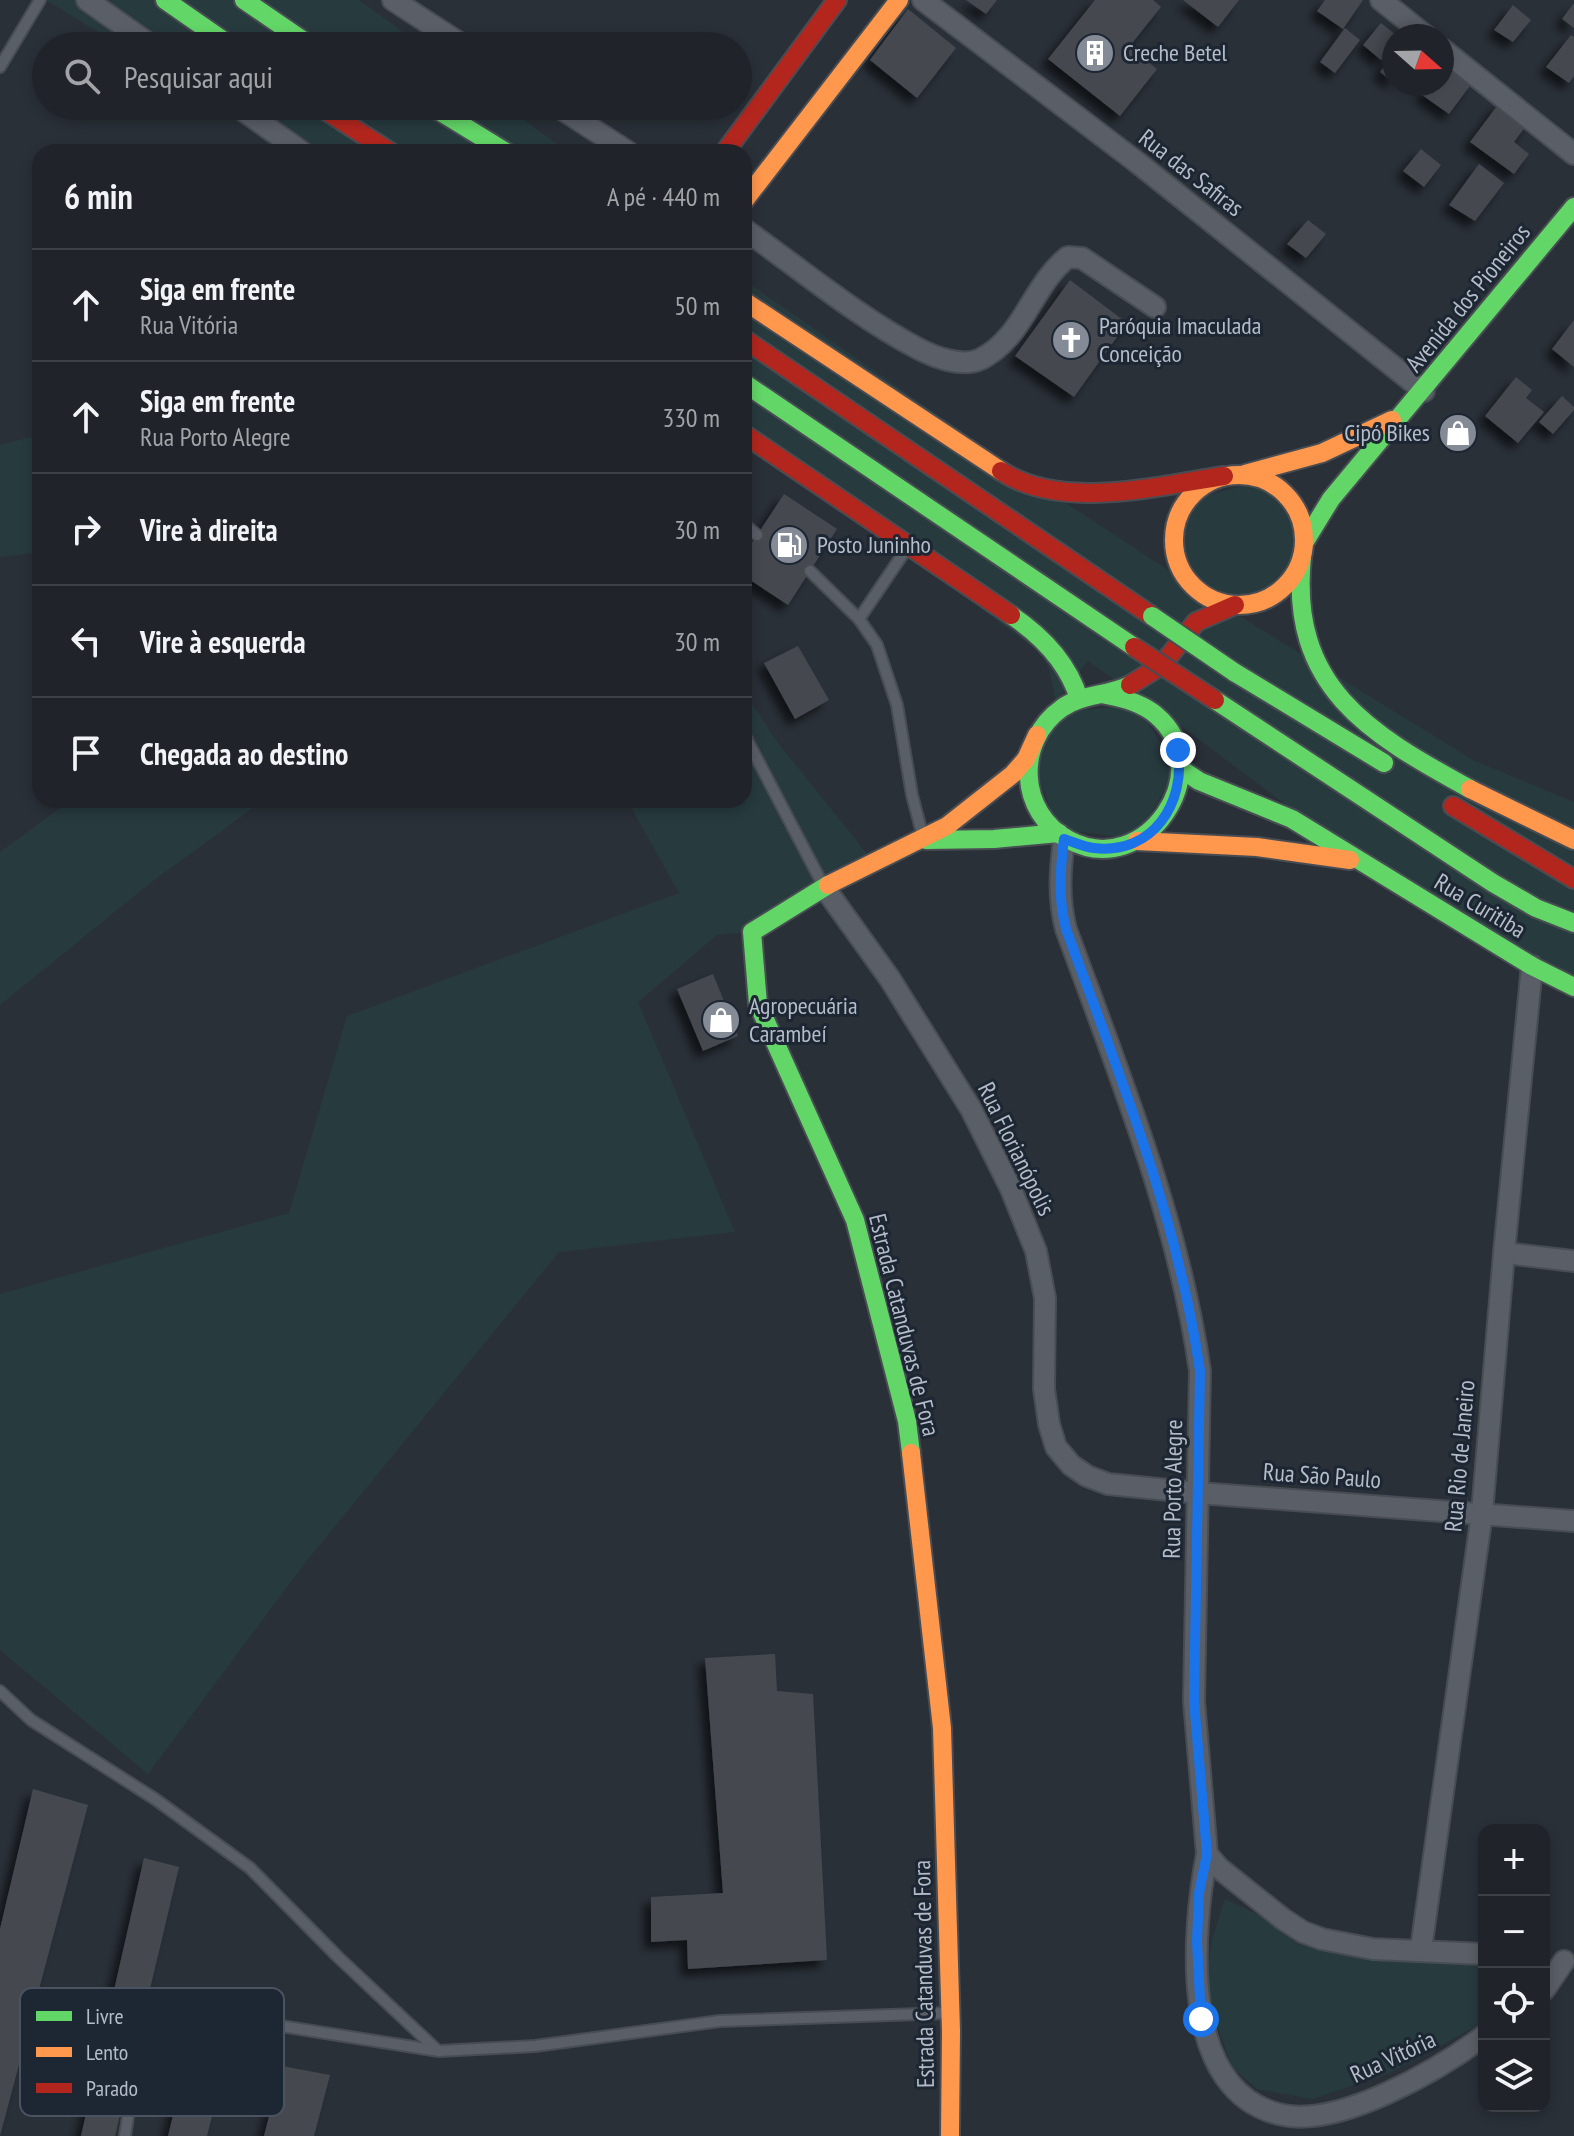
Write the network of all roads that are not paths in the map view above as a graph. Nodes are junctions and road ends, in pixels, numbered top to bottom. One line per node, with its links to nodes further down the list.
1 (40, 0): 16 (lane)
2 (87, 0): 11 (street)
3 (165, 0): 12 (main road)
4 (244, 0): 13 (main road)
5 (393, 0): 14 (street)
6 (837, 0): 17 (main road)
7 (899, 0): 33 (main road)
8 (923, 0): 40 (street, Rua das Safiras)
9 (1381, 0): 10 (street)
10 (1411, 24)
11 (132, 32)
12 (211, 32)
13 (291, 32)
14 (442, 32)
15 (1454, 59): 32 (street)
16 (0, 67)
17 (752, 115)
18 (257, 120): 26 (street)
19 (339, 120): 24 (main road)
20 (421, 120): 25 (main road)
21 (454, 120): 29 (main road)
22 (579, 120): 30 (street)
23 (749, 120): 31 (main road)
24 (351, 128): 27 (main road); 28 (main road)
25 (446, 137)
26 (291, 144)
27 (372, 144)
28 (377, 144)
29 (493, 144)
30 (616, 144)
31 (731, 144)
32 (1574, 154)
33 (752, 191)
34 (1574, 207): 40 (main road, Avenida dos Pioneiros)
35 (752, 235): 37 (street)
36 (752, 303): 44 (main road)
37 (1155, 307)
38 (752, 344): 61 (main road, bridge)
39 (752, 388): 70 (main road, bridge)
40 (1424, 391): 41 (main road, Avenida dos Pioneiros)
41 (1397, 418): 43 (main road); 48 (main road)
42 (752, 439): 47 (main road)
43 (1245, 474): 44 (main road); 48 (main road)
44 (1224, 476): 49 (main road)
45 (752, 531): 46 (lane)
46 (757, 535)
47 (909, 546): 52 (lane); 56 (main road)
48 (1303, 550): 51 (main road); 65 (main road)
49 (1177, 562): 51 (main road); 53 (main road)
50 (810, 571): 52 (lane)
51 (1235, 605): 53 (main road)
52 (859, 619): 64 (lane)
53 (1195, 623): 54 (main road)
54 (1164, 663): 55 (main road); 57 (main road)
55 (1106, 695): 56 (main road); 57 (main road)
56 (1079, 699): 58 (main road)
57 (1170, 733): 60 (main road)
58 (1037, 735): 63 (main road); 64 (main road, Estrada Catanduvas de Fora)
59 (752, 749): 69 (lane)
60 (1181, 769): 66 (main road); 67 (main road, Rua Curitiba)
61 (1396, 771)
62 (1436, 796): 68 (main road)
63 (1062, 836): 64 (main road); 66 (main road); 76 (street, Rua Porto Alegre)
64 (924, 840): 69 (main road, Estrada Catanduvas de Fora)
65 (1574, 840)
66 (1137, 841): 67 (main road)
67 (1362, 862): 71 (main road, Rua Curitiba)
68 (1574, 879)
69 (824, 887): 75 (street, Rua Florianópolis); 85 (main road, Estrada Catanduvas de Fora)
70 (1574, 923)
71 (1532, 966): 72 (main road, Rua Curitiba); 73 (street, Rua Rio de Janeiro)
72 (1574, 987)
73 (1504, 1253): 74 (street); 77 (street, Rua Rio de Janeiro)
74 (1574, 1261)
75 (1071, 1465): 76 (street, Rua São Paulo)
76 (1199, 1493): 77 (street, Rua São Paulo); 80 (street, Rua Porto Alegre)
77 (1482, 1513): 78 (street, Rua São Paulo); 81 (street, Rua Rio de Janeiro)
78 (1574, 1521)
79 (0, 1691): 88 (lane)
80 (1207, 1854): 81 (street); 87 (street, Rua Vitória)
81 (1421, 1949): 82 (street)
82 (1478, 1954)
83 (1561, 1960): 84 (street)
84 (1550, 1979)
85 (950, 2013): 88 (lane); 91 (main road, Estrada Catanduvas de Fora)
86 (284, 2026): 88 (lane)
87 (1479, 2040)
88 (439, 2051)
89 (128, 2116): 90 (lane)
90 (125, 2136)
91 (950, 2136)

